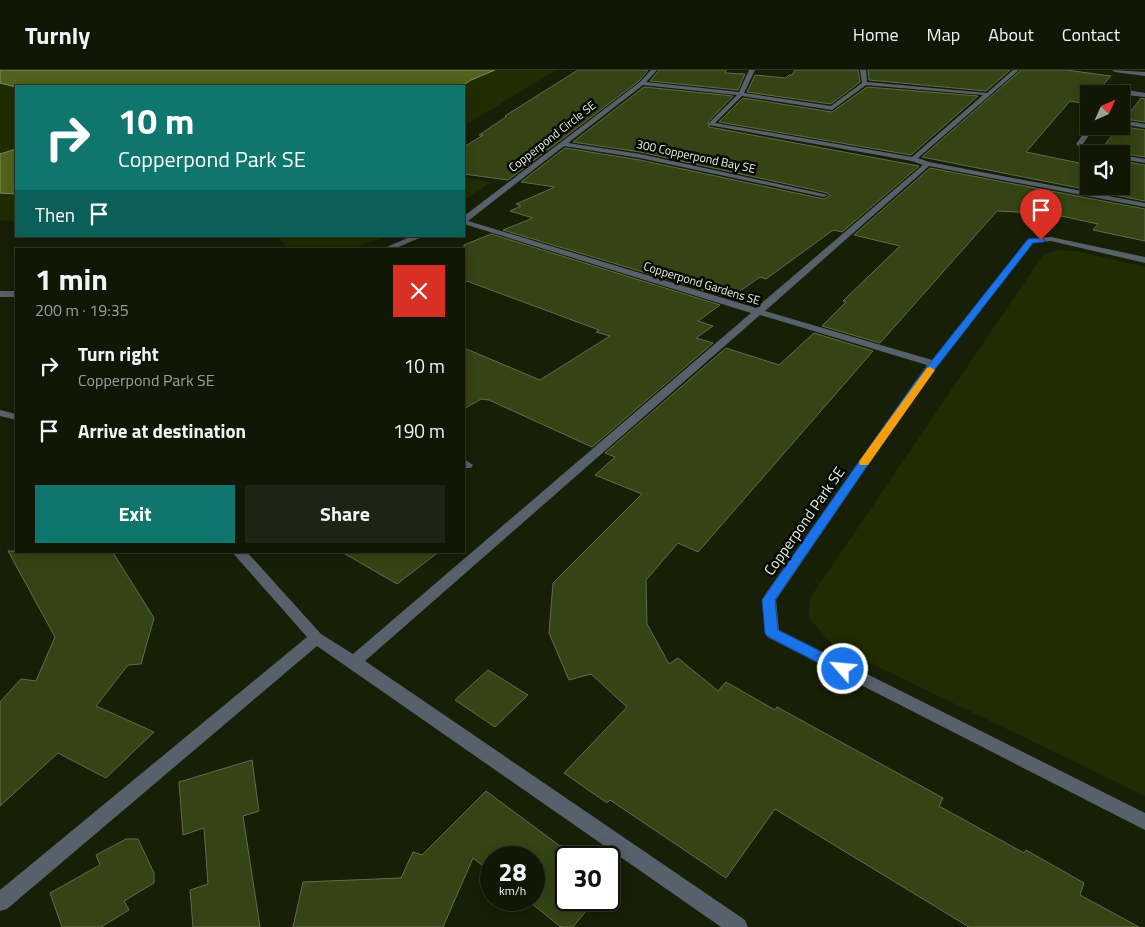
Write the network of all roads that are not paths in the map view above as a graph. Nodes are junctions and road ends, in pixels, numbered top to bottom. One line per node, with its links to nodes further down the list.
1 (654, 70): 8 (street, Copperpond Circle SE)
2 (752, 70): 11 (street)
3 (863, 70): 9 (street)
4 (1016, 70): 12 (street)
5 (1115, 70): 6 (street)
6 (1144, 74): 7 (street)
7 (1137, 80)
8 (642, 82): 11 (street); 17 (street, Copperpond Circle SE)
9 (865, 83): 11 (street); 12 (street)
10 (1130, 90): 13 (street)
11 (741, 94): 20 (street)
12 (986, 94): 20 (street)
13 (1145, 95)
14 (1130, 124): 15 (street)
15 (1145, 126)
16 (1086, 135): 18 (street)
17 (562, 144): 23 (street, 300 Copperpond Bay SE); 25 (street, Copperpond Circle SE)
18 (1080, 145)
19 (1130, 158): 21 (street)
20 (913, 159): 22 (street)
21 (1145, 161)
22 (928, 164): 24 (street); 32 (street)
23 (824, 195)
24 (1145, 205)
25 (465, 220)
26 (465, 221): 32 (street, Copperpond Gardens SE)
27 (417, 237): 28 (street)
28 (389, 248)
29 (1145, 260): 33 (street, Copperpond Park SE)
30 (0, 294): 31 (street)
31 (15, 294)
32 (758, 312): 33 (street, Copperpond Gardens SE); 38 (street)
33 (934, 364): 39 (street, Copperpond Park SE)
34 (0, 413): 35 (street)
35 (15, 418)
36 (240, 553): 37 (street)
37 (316, 638): 38 (street); 40 (street)
38 (354, 662): 41 (street)
39 (1145, 822)
40 (0, 902)
41 (738, 927)

